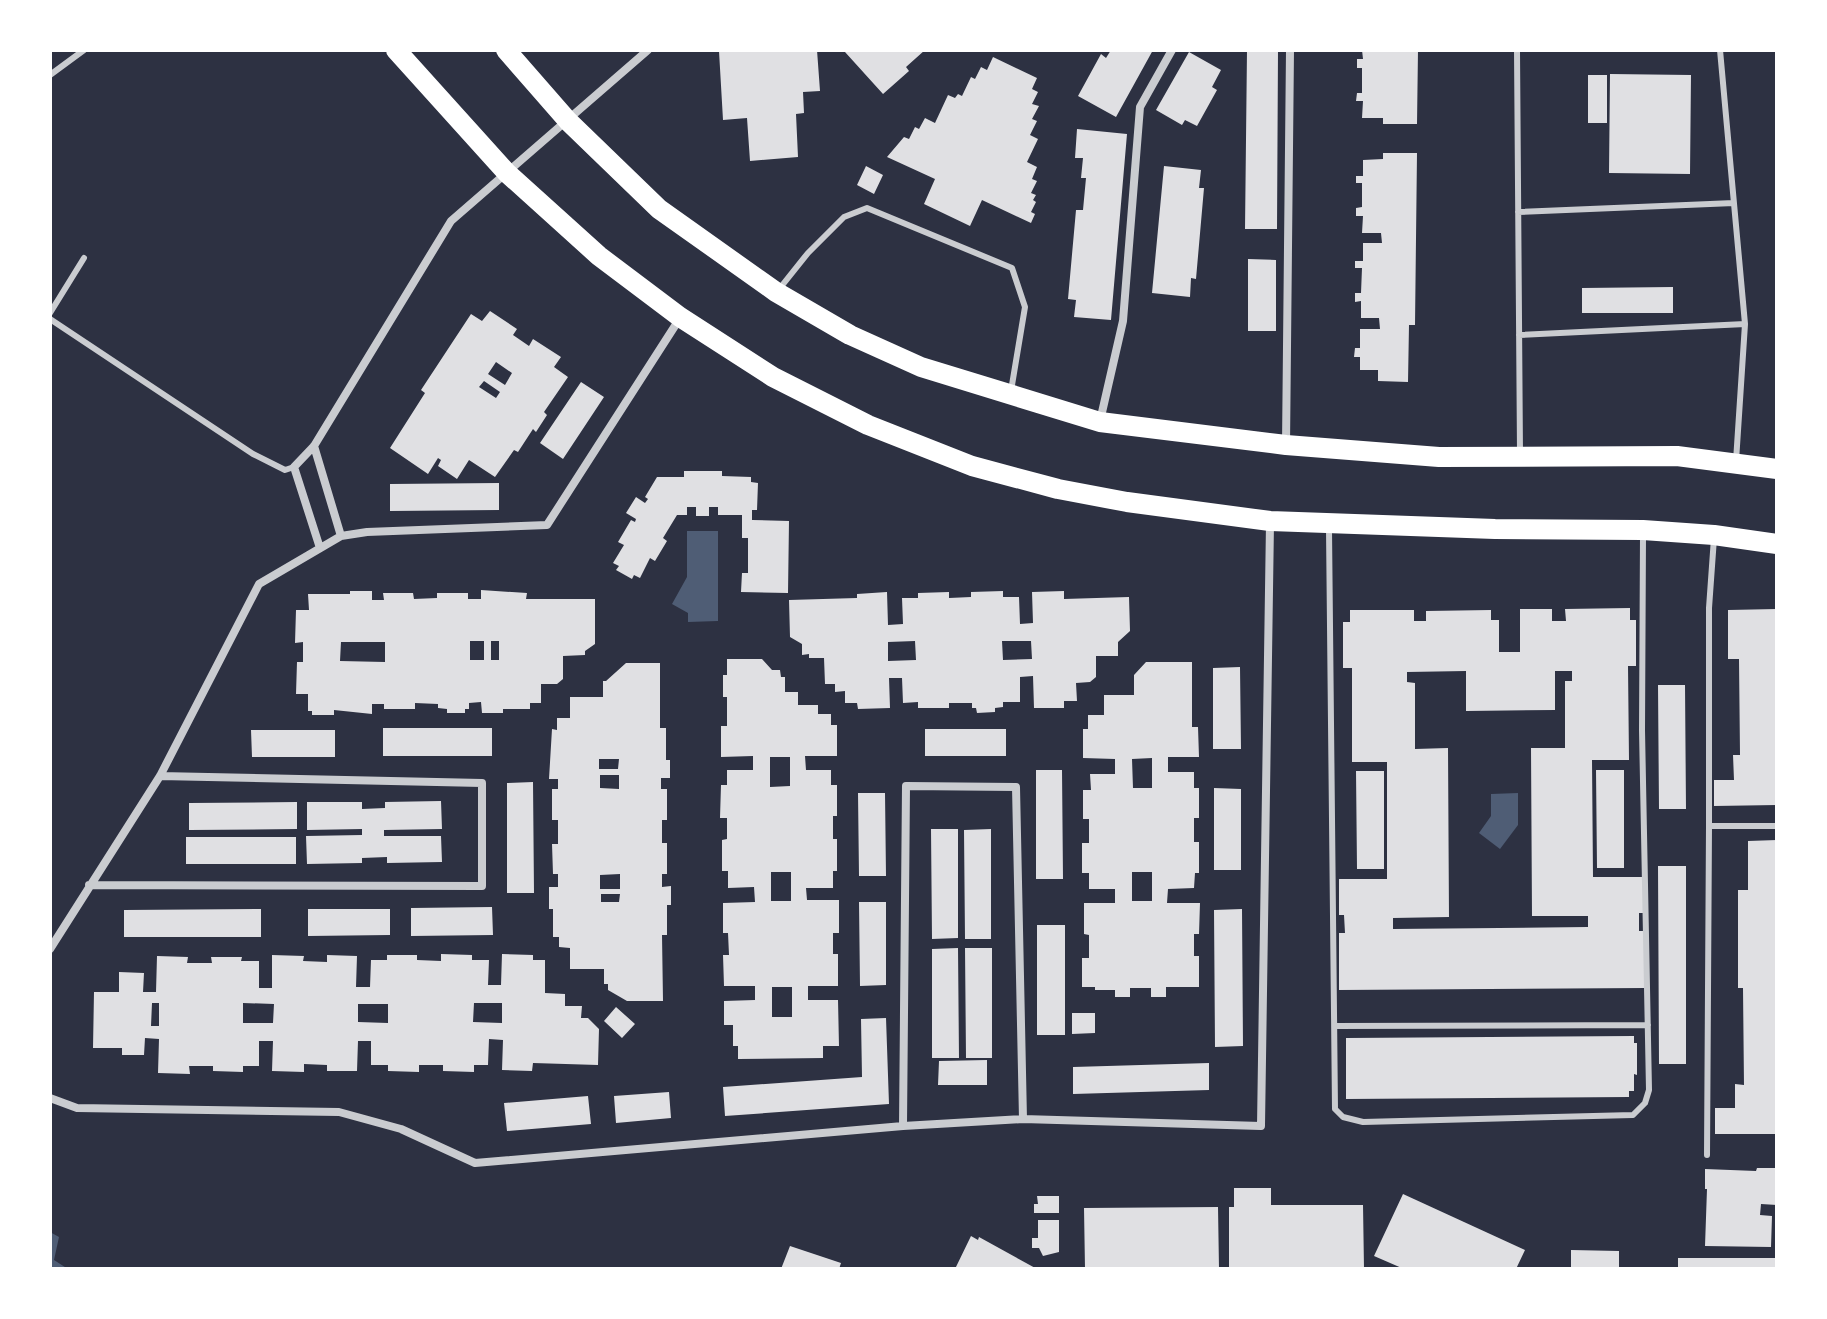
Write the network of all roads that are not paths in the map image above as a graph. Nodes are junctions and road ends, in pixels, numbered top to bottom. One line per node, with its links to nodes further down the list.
1 (396, 50): 11 (main road)
2 (506, 50): 10 (main road)
3 (648, 50): 10 (street)
4 (1172, 50): 22 (street)
5 (1290, 50): 23 (street)
6 (1517, 50): 13 (lane)
7 (1720, 50): 12 (lane)
8 (81, 51): 9 (lane)
9 (50, 75)
10 (568, 121): 11 (street); 15 (main road)
11 (507, 173): 17 (main road); 24 (street)
12 (1734, 203): 13 (lane); 19 (lane)
13 (1518, 212): 20 (lane)
14 (84, 258): 16 (lane)
15 (776, 292): 21 (main road); 21 (lane)
16 (50, 313)
17 (680, 317): 29 (main road); 33 (street)
18 (50, 319): 27 (lane)
19 (1745, 324): 20 (lane); 26 (lane)
20 (1519, 335): 25 (lane)
21 (1010, 395): 22 (main road)
22 (1100, 422): 23 (main road)
23 (1286, 445): 25 (main road)
24 (314, 446): 27 (street); 33 (street)
25 (1520, 456): 26 (main road)
26 (1736, 462): 28 (main road)
27 (294, 467): 35 (street)
28 (1777, 469)
29 (1270, 521): 30 (main road); 44 (street)
30 (1329, 525): 31 (main road); 42 (lane)
31 (1643, 530): 32 (main road); 41 (lane)
32 (1714, 535): 34 (main road); 37 (lane)
33 (341, 536): 35 (street)
34 (1777, 544)
35 (320, 548): 36 (street)
36 (160, 776): 39 (street); 39 (street)
37 (1709, 826): 38 (lane); 46 (lane)
38 (1777, 826)
39 (89, 885): 40 (street)
40 (50, 949)
41 (1648, 1025): 42 (lane); 42 (lane)
42 (1335, 1026)
43 (50, 1098): 45 (street)
44 (1023, 1119): 45 (street); 45 (street)
45 (903, 1126)
46 (1707, 1155)

